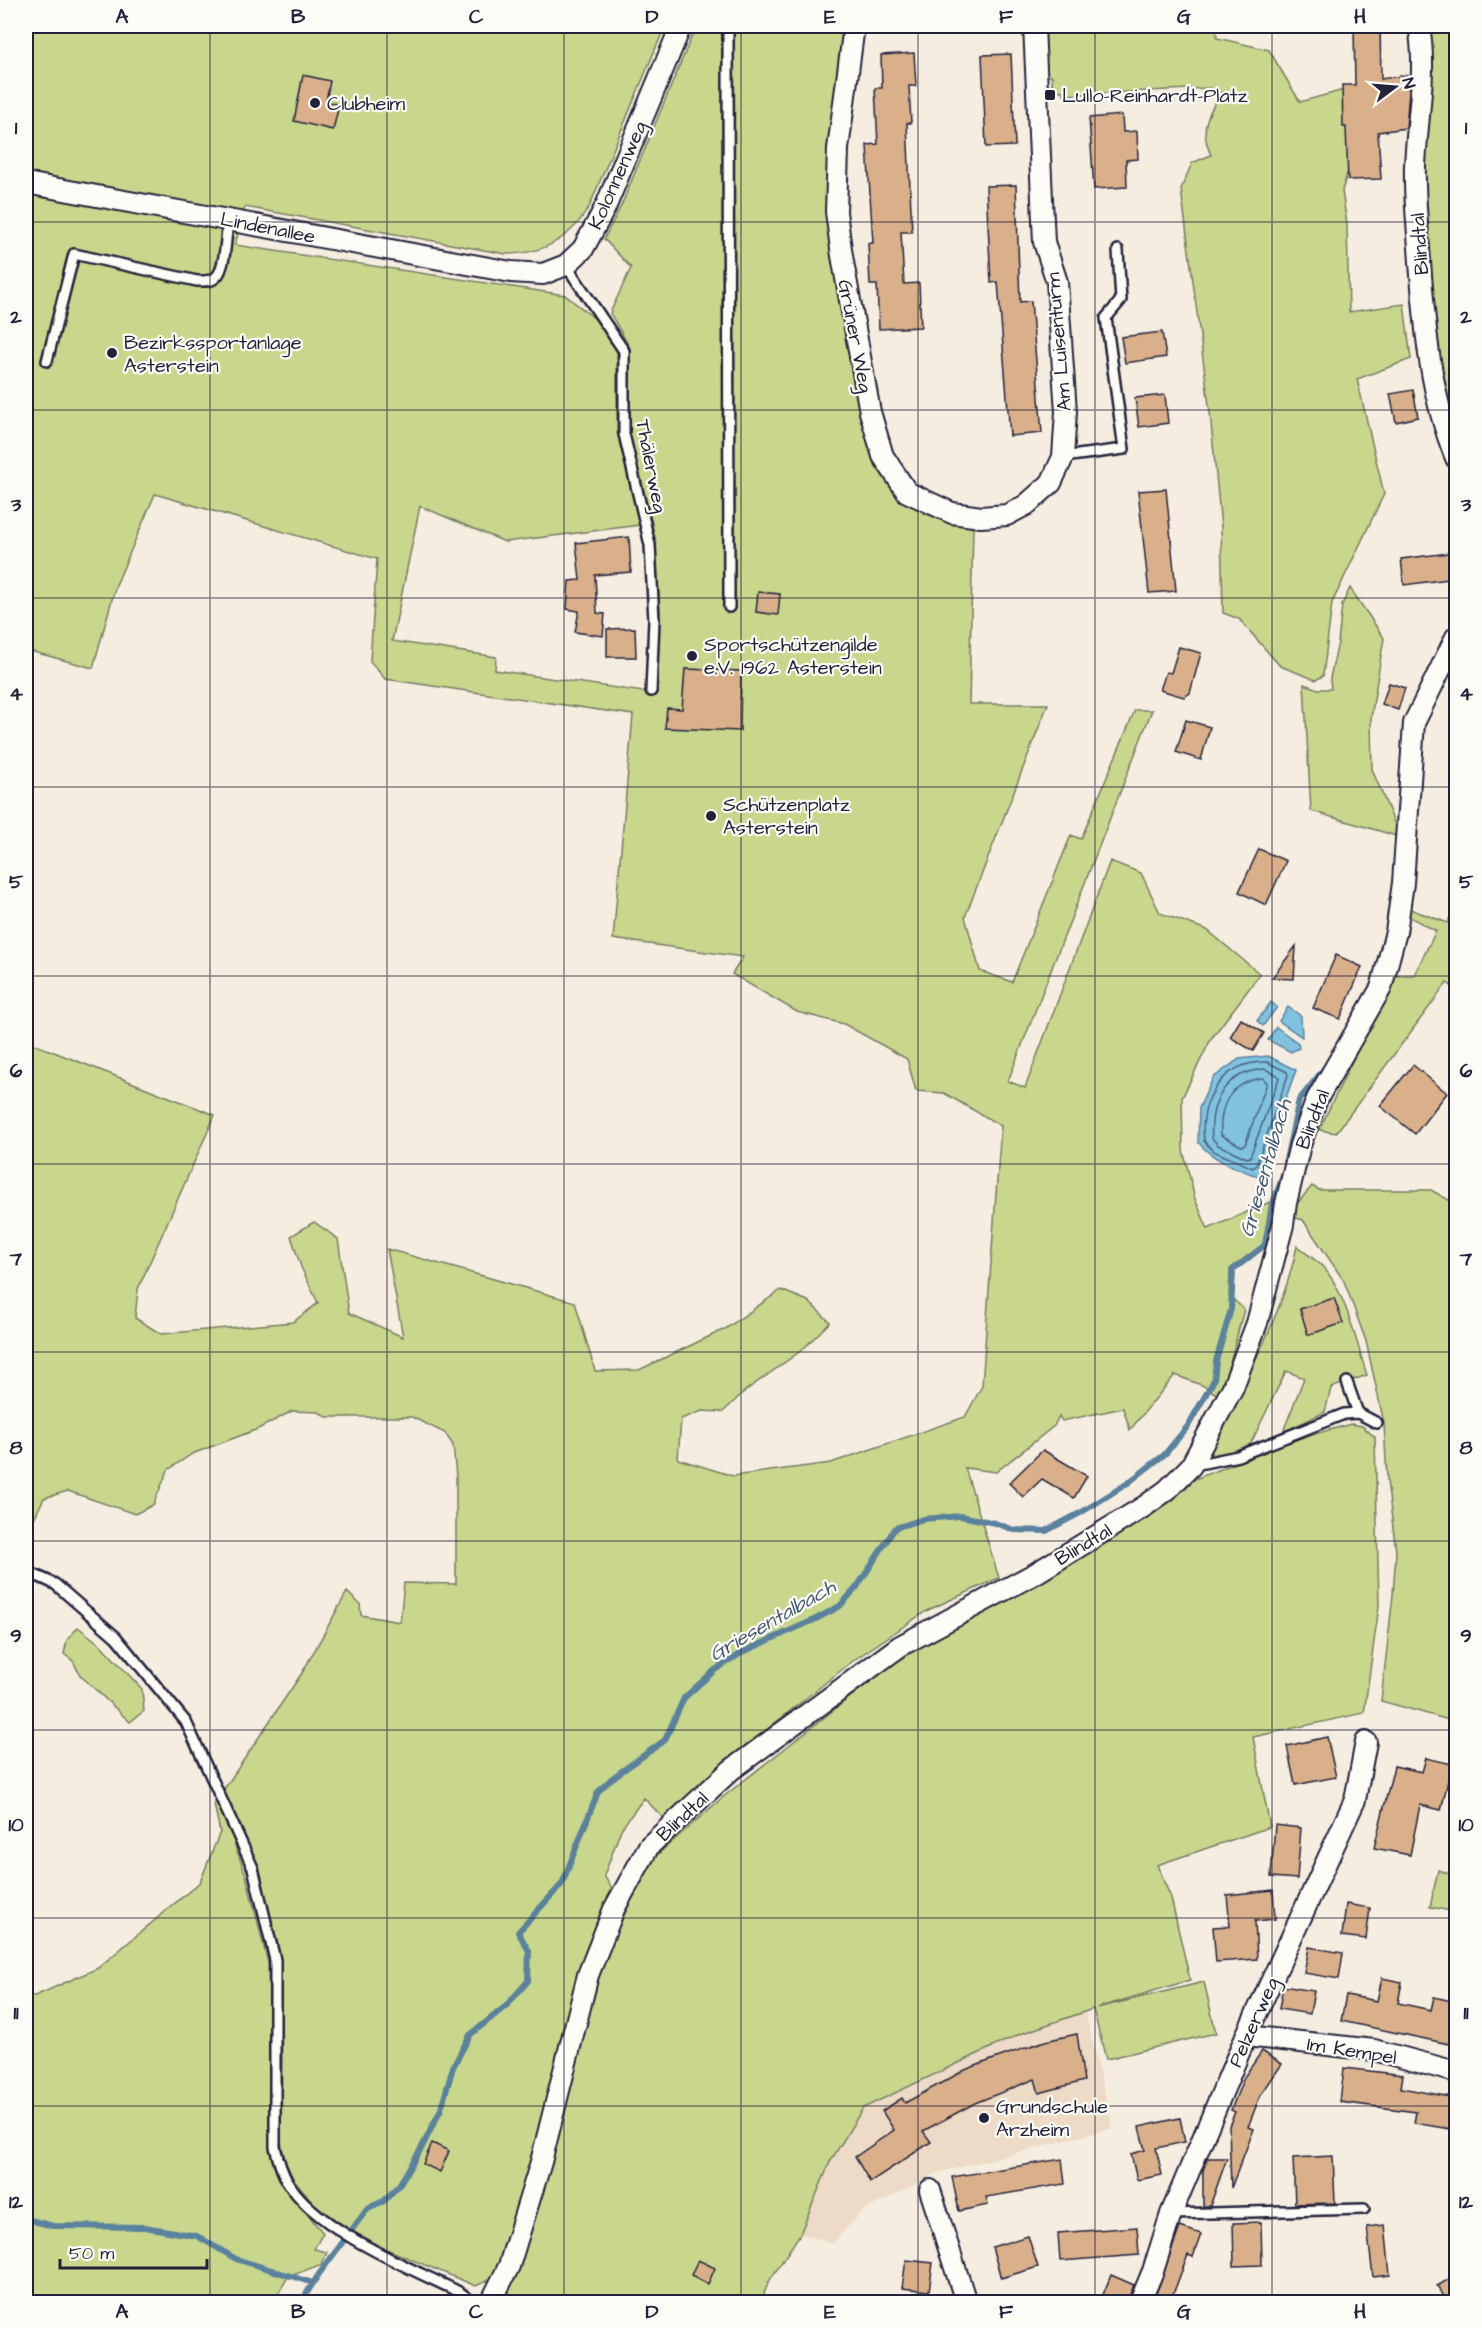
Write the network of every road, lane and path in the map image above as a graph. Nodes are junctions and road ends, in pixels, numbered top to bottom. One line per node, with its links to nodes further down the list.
1 (681, 26): 9 (street, Kolonnenweg)
2 (726, 26): 14 (lane)
3 (854, 26): 13 (street, Grüner Weg)
4 (1034, 26): 11 (street, Am Luisenturm)
5 (1419, 26): 12 (street, Blindtal)
6 (26, 183): 7 (street, Lindenallee)
7 (228, 219): 9 (street, Lindenallee); 10 (lane)
8 (1118, 250): 11 (lane)
9 (566, 265): 16 (lane, Thälerweg)
10 (47, 361)
11 (1063, 457): 13 (street, Am Luisenturm)
12 (1456, 458)
13 (1042, 493)
14 (729, 607)
15 (1456, 637): 20 (street, Blindtal)
16 (651, 692)
17 (1347, 1382): 18 (lane)
18 (1358, 1413): 19 (lane); 20 (lane)
19 (1377, 1423)
20 (1191, 1466): 29 (street, Blindtal)
21 (26, 1571): 28 (lane)
22 (1366, 1742): 23 (street, Pelzerweg)
23 (1246, 2036): 24 (street, Im Kempel); 27 (street, Pelzerweg)
24 (1456, 2072)
25 (930, 2190): 30 (street)
26 (1364, 2209): 27 (lane)
27 (1171, 2214): 31 (street, Pelzerweg)
28 (473, 2302)
29 (491, 2302)
30 (966, 2302)
31 (1140, 2302)

